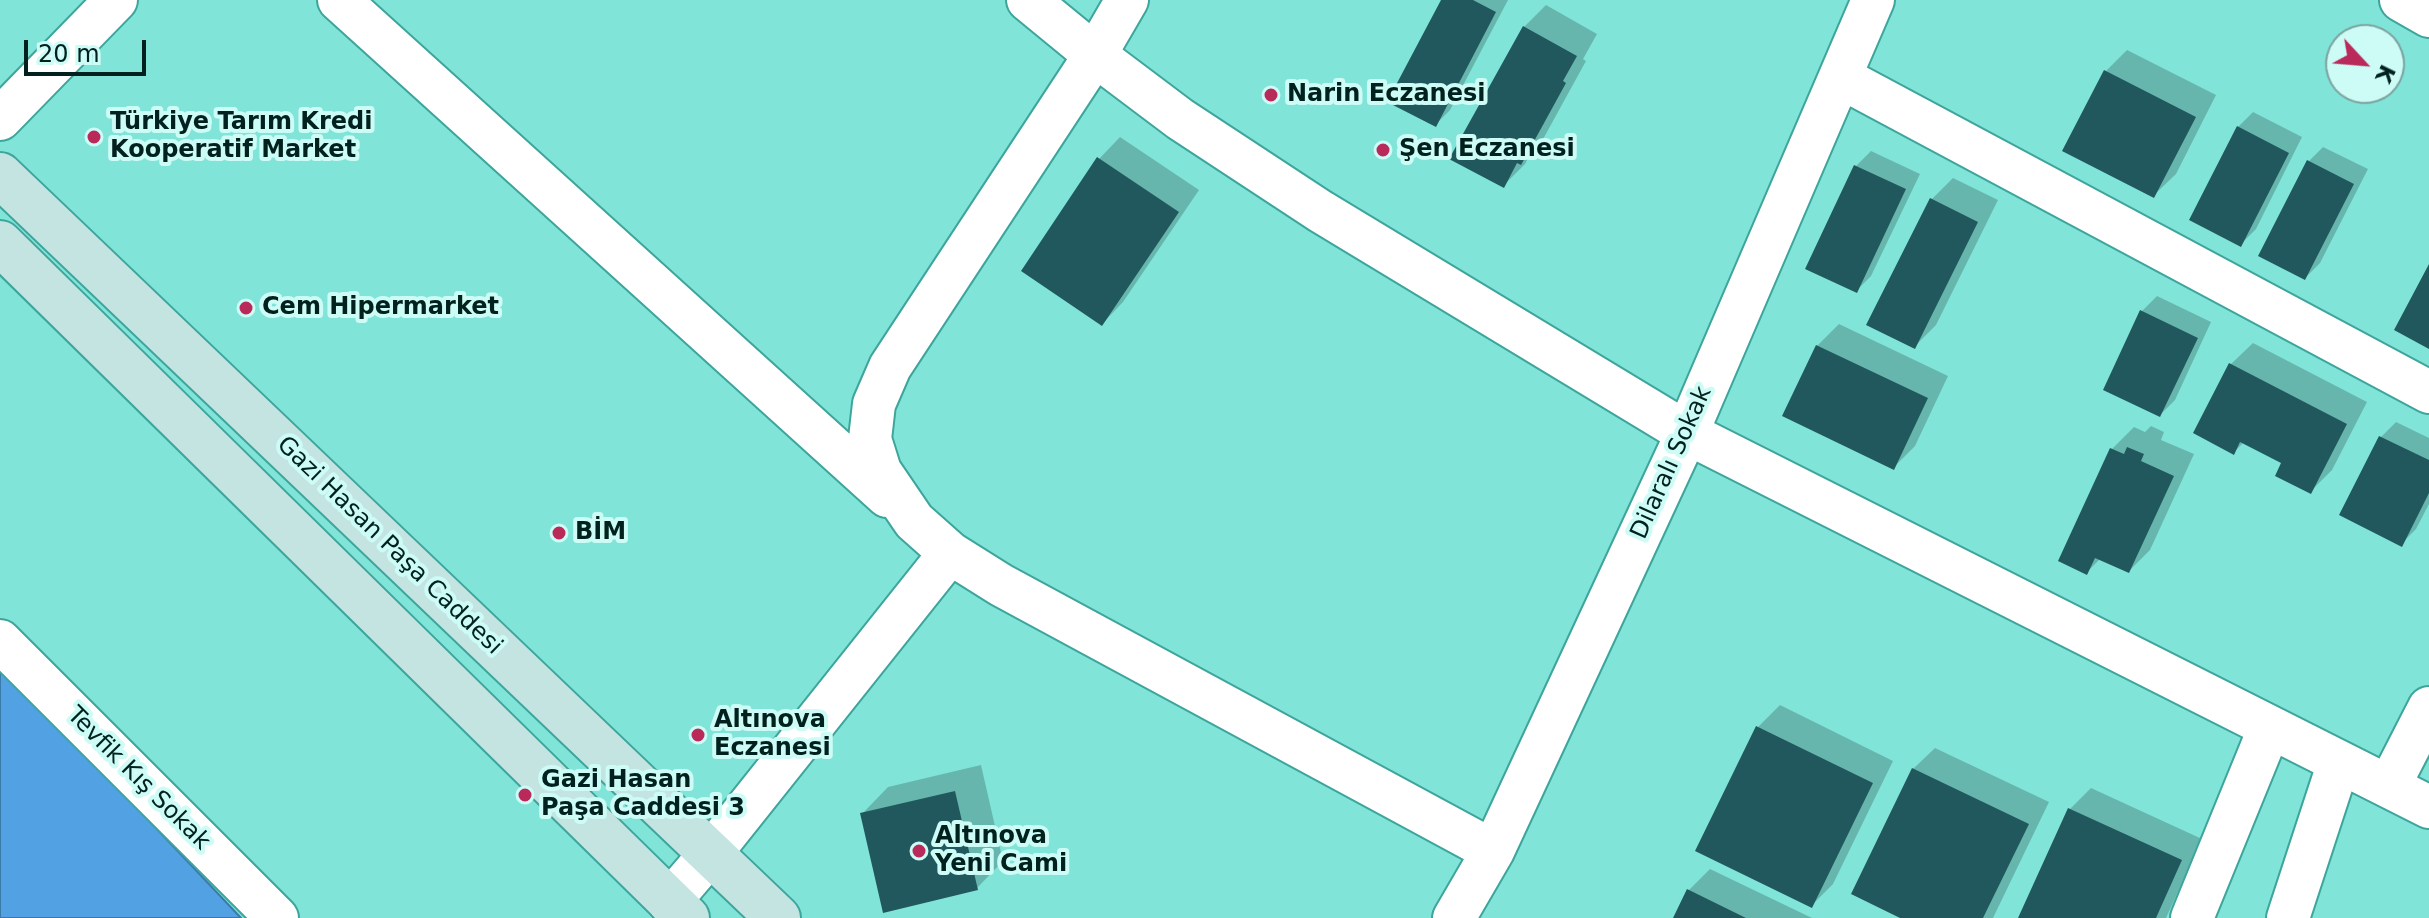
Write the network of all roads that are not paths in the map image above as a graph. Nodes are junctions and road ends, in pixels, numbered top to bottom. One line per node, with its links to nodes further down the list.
1 (116, 0): 10 (street)
2 (339, 0): 15 (street)
3 (1028, 0): 8 (street)
4 (1127, 0): 8 (street)
5 (1873, 0): 9 (street, Dilaralı Sokak)
6 (2401, 0): 7 (street)
7 (2429, 16)
8 (1095, 55): 14 (street); 15 (street)
9 (1840, 77): 13 (street); 14 (street, Dilaralı Sokak)
10 (0, 119)
11 (0, 175): 24 (main road, Gazi Hasan Paşa Caddesi)
12 (0, 243): 25 (main road)
13 (2429, 392)
14 (1687, 433): 19 (street); 23 (street, Dilaralı Sokak)
15 (914, 521): 16 (street)
16 (950, 553): 23 (street); 24 (street)
17 (0, 641): 26 (street, Tevfik Kış Sokak)
18 (2429, 708): 21 (street)
19 (2270, 727): 20 (street); 29 (street)
20 (2339, 762): 21 (street); 30 (street)
21 (2389, 786): 22 (street)
22 (2429, 807)
23 (1493, 851): 28 (street, Dilaralı Sokak)
24 (711, 853): 25 (street); 27 (main road, Gazi Hasan Paşa Caddesi)
25 (678, 910)
26 (277, 918)
27 (778, 918)
28 (1454, 918)
29 (2192, 918)
30 (2288, 918)

